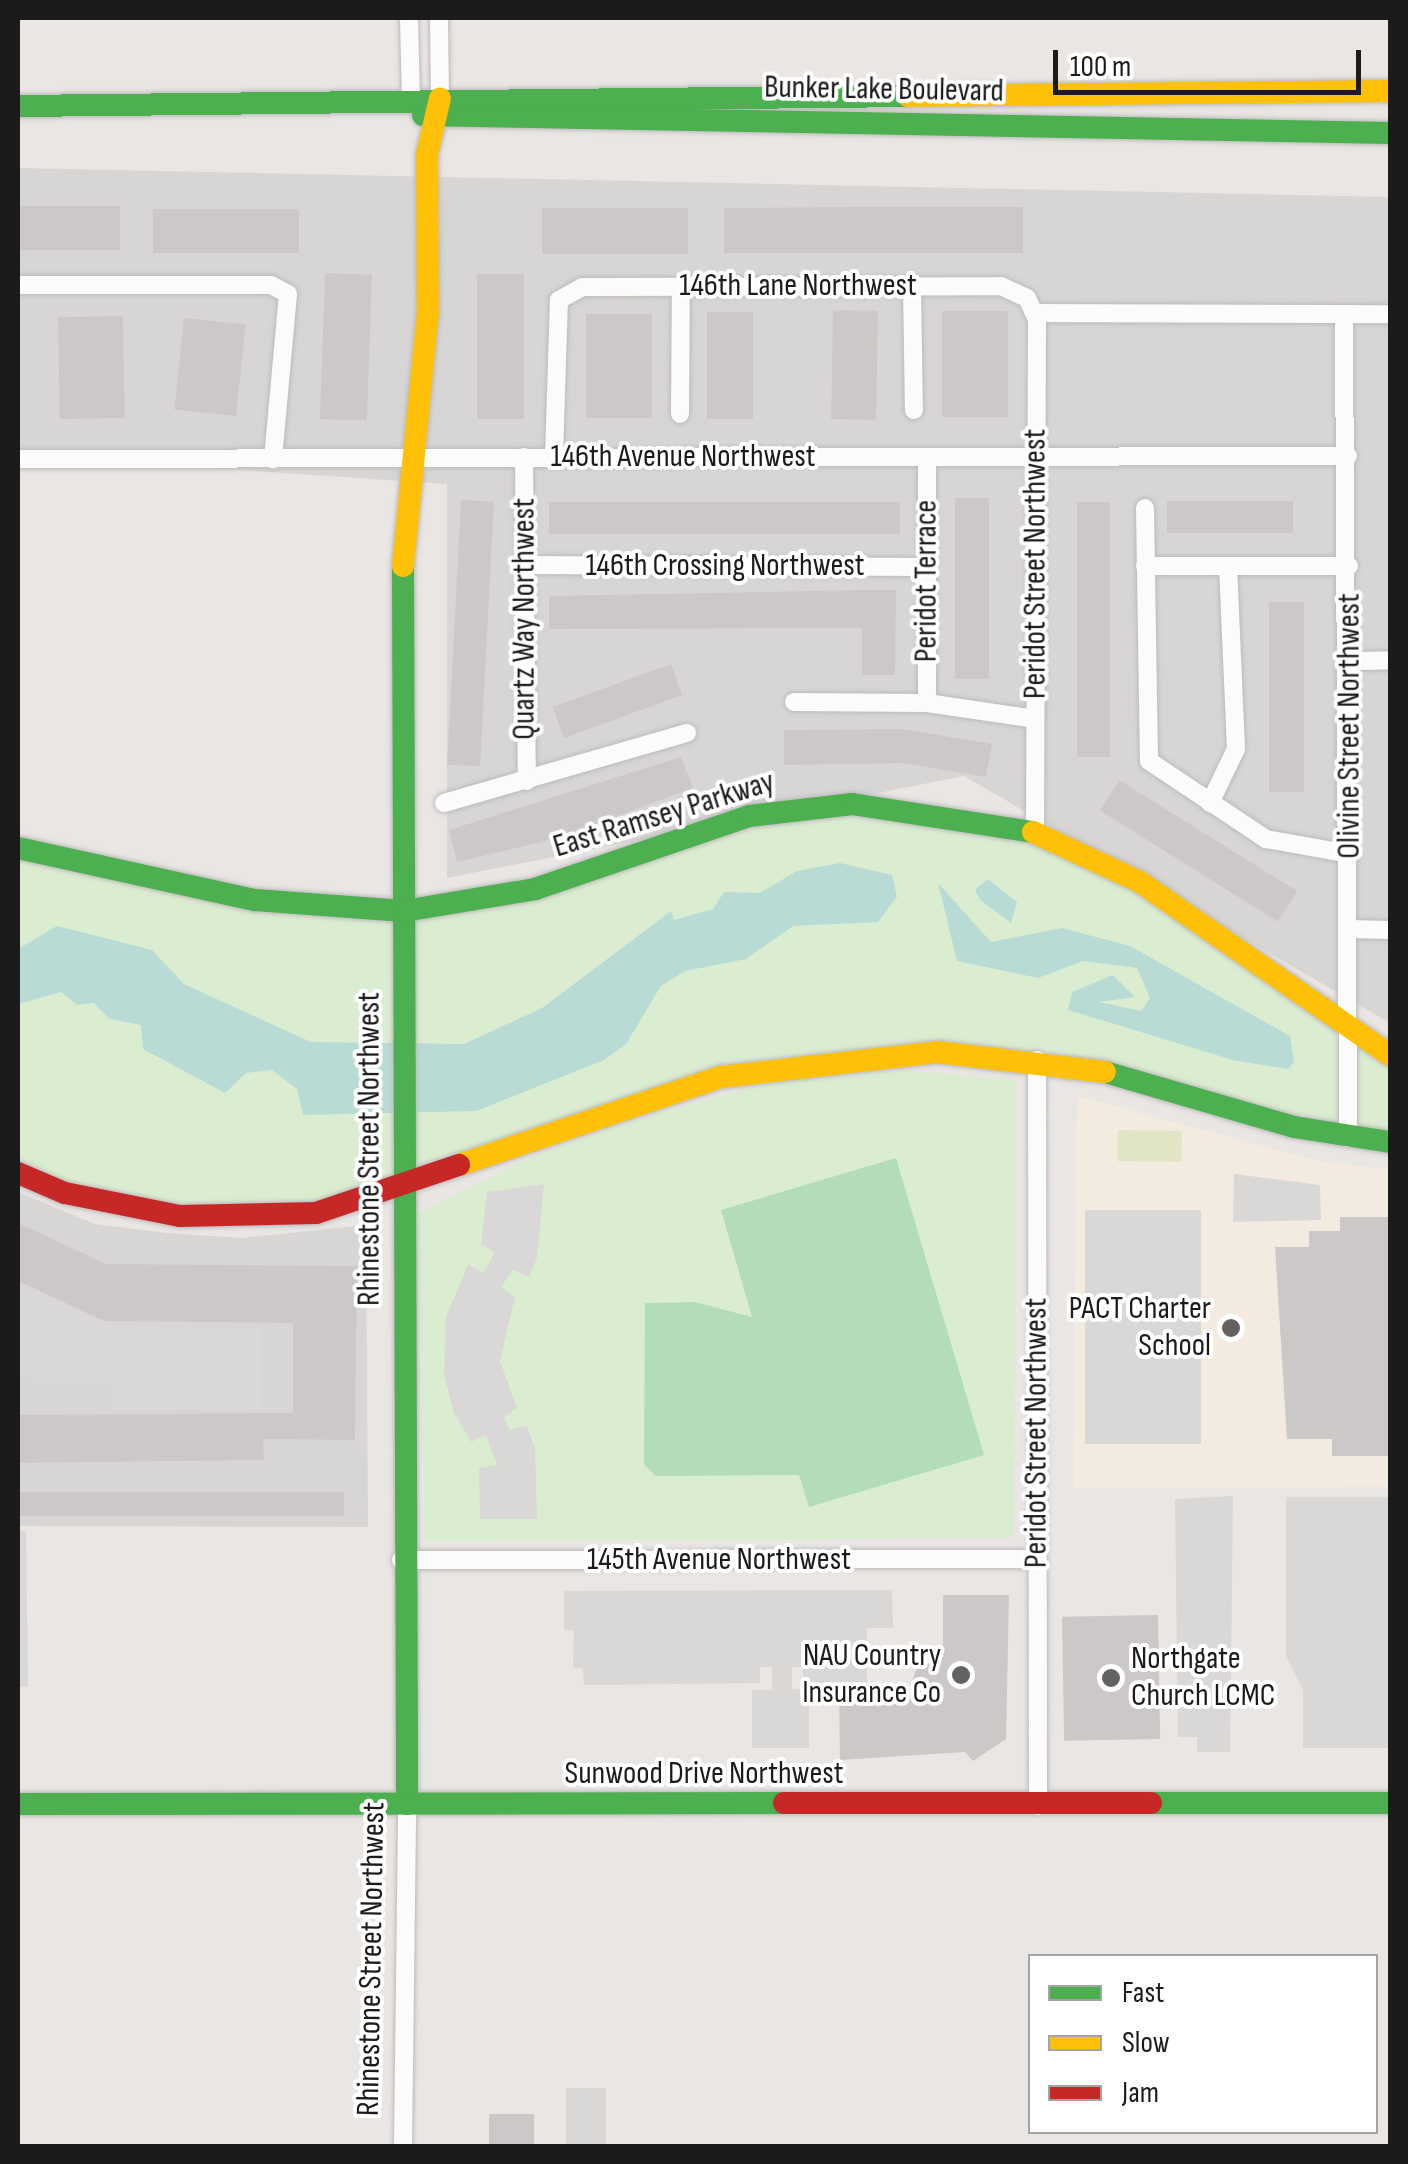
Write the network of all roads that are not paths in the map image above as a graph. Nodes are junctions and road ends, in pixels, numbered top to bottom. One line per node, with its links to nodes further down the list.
1 (409, 18): 5 (street, Rhinestone Street Northwest)
2 (438, 18): 6 (street, Rhinestone Street Northwest)
3 (1390, 91): 6 (street, Bunker Lake Boulevard)
4 (18, 106): 5 (street, Bunker Lake Boulevard)
5 (411, 107): 6 (street, Bunker Lake Boulevard); 8 (street, Rhinestone Street Northwest)
6 (440, 108): 7 (street, Bunker Lake Boulevard); 8 (street, Rhinestone Street Northwest)
7 (1390, 133)
8 (427, 154): 21 (street, Rhinestone Street Northwest)
9 (18, 285): 24 (street)
10 (681, 286): 11 (street, 146th Lane Northwest); 12 (street, 146th Lane Northwest); 17 (street)
11 (912, 286): 13 (street, 146th Lane Northwest); 16 (street)
12 (566, 292): 20 (street, Quartz Way Northwest)
13 (1032, 305): 14 (street, 146th Lane Northwest); 25 (street, Peridot Street Northwest)
14 (1344, 314): 15 (street, 146th Lane Northwest); 18 (street, Olivine Street Northwest)
15 (1390, 314)
16 (914, 410)
17 (680, 414)
18 (1348, 456): 25 (street, 146th Avenue Northwest); 30 (street, Olivine Street Northwest)
19 (524, 457): 20 (street, 146th Avenue Northwest); 21 (street, 146th Avenue Northwest); 27 (street, Quartz Way Northwest)
20 (554, 457): 22 (street, 146th Avenue Northwest)
21 (414, 458): 24 (street, 146th Avenue Northwest); 44 (street, Rhinestone Street Northwest)
22 (927, 458): 25 (street, 146th Avenue Northwest); 31 (street, Peridot Terrace)
23 (18, 459): 24 (street, 146th Avenue Northwest)
24 (273, 459)
25 (1037, 459): 36 (street, Peridot Street Northwest)
26 (1145, 508): 28 (street)
27 (525, 565): 31 (street, 146th Crossing Northwest); 38 (street, Quartz Way Northwest)
28 (1145, 566): 29 (street); 39 (street)
29 (1228, 566): 30 (street); 39 (street)
30 (1350, 566): 33 (street, Olivine Street Northwest)
31 (926, 567): 35 (street, Peridot Terrace)
32 (1390, 660): 33 (street)
33 (1351, 661): 43 (street, Olivine Street Northwest)
34 (794, 702): 35 (street)
35 (928, 703): 36 (street)
36 (1035, 718): 41 (street, Peridot Street Northwest)
37 (687, 733): 38 (street)
38 (527, 781): 40 (street)
39 (1210, 802): 43 (street)
40 (444, 803)
41 (1034, 833): 44 (street, East Ramsey Parkway); 47 (street, East Ramsey Parkway)
42 (18, 848): 44 (street, East Ramsey Parkway)
43 (1350, 854): 45 (street, Olivine Street Northwest)
44 (404, 911): 53 (street, Rhinestone Street Northwest)
45 (1350, 929): 46 (street); 47 (street, Olivine Street Northwest)
46 (1390, 930)
47 (1349, 1026): 48 (street, East Ramsey Parkway); 50 (street, Olivine Street Northwest)
48 (1390, 1055)
49 (1037, 1060): 50 (street); 53 (street); 54 (street, Peridot Street Northwest)
50 (1348, 1138): 51 (street)
51 (1390, 1142)
52 (18, 1173): 53 (street)
53 (403, 1187): 55 (street, Rhinestone Street Northwest)
54 (1036, 1559): 55 (street, 145th Avenue Northwest); 59 (street, Peridot Street Northwest)
55 (401, 1560): 58 (street, Rhinestone Street Northwest)
56 (1390, 1803): 59 (street, Sunwood Drive Northwest)
57 (18, 1804): 58 (street, Sunwood Drive Northwest)
58 (406, 1804): 59 (street, Sunwood Drive Northwest); 60 (street, Rhinestone Street Northwest)
59 (1038, 1806)
60 (403, 2146)

